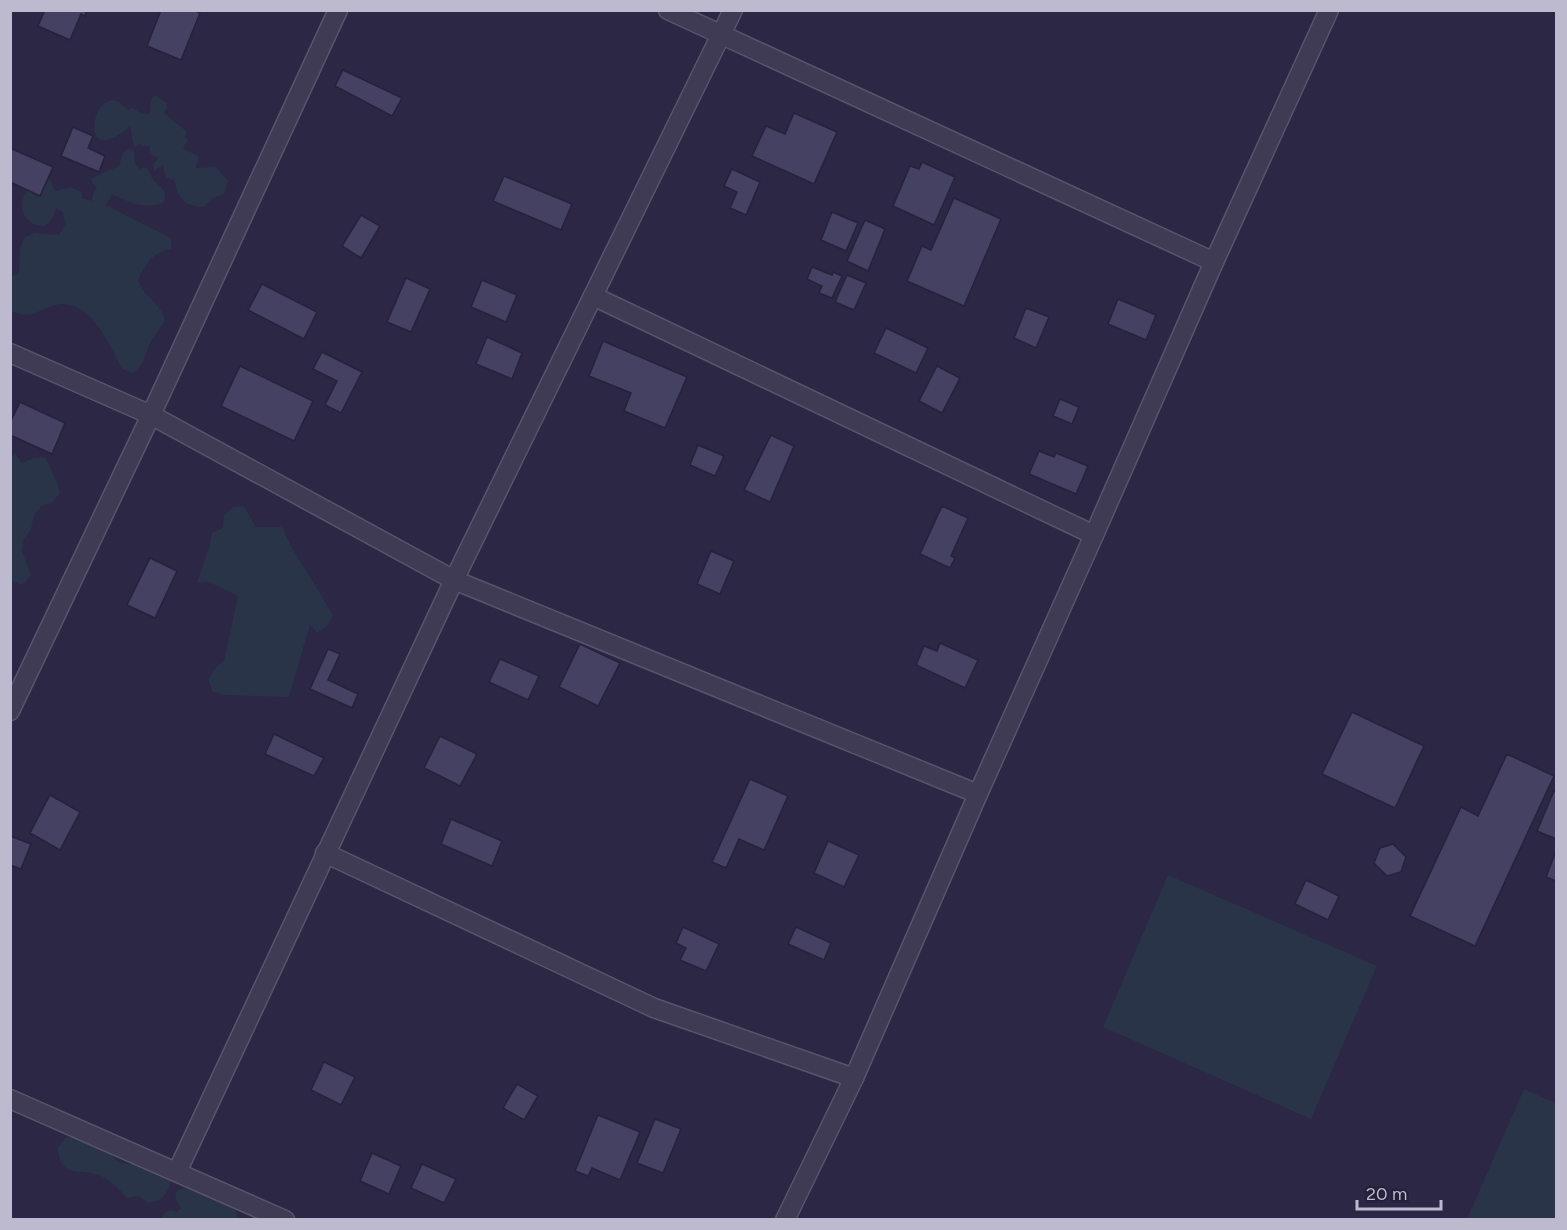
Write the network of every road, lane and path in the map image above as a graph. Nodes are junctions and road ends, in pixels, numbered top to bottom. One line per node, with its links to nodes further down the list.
1 (338, 10): 9 (street)
2 (668, 10): 5 (street)
3 (733, 10): 5 (street)
4 (1329, 10): 6 (street)
5 (721, 35): 6 (street); 7 (street)
6 (1214, 262): 10 (street)
7 (593, 296): 10 (street); 11 (street)
8 (10, 353): 9 (street)
9 (151, 416): 11 (street); 12 (street)
10 (1094, 535): 13 (street)
11 (454, 580): 13 (street); 14 (street)
12 (10, 711)
13 (978, 794): 15 (street)
14 (325, 853): 15 (street); 17 (street)
15 (854, 1078): 19 (street)
16 (10, 1099): 17 (street)
17 (177, 1172): 18 (street)
18 (285, 1220)
19 (785, 1220)

